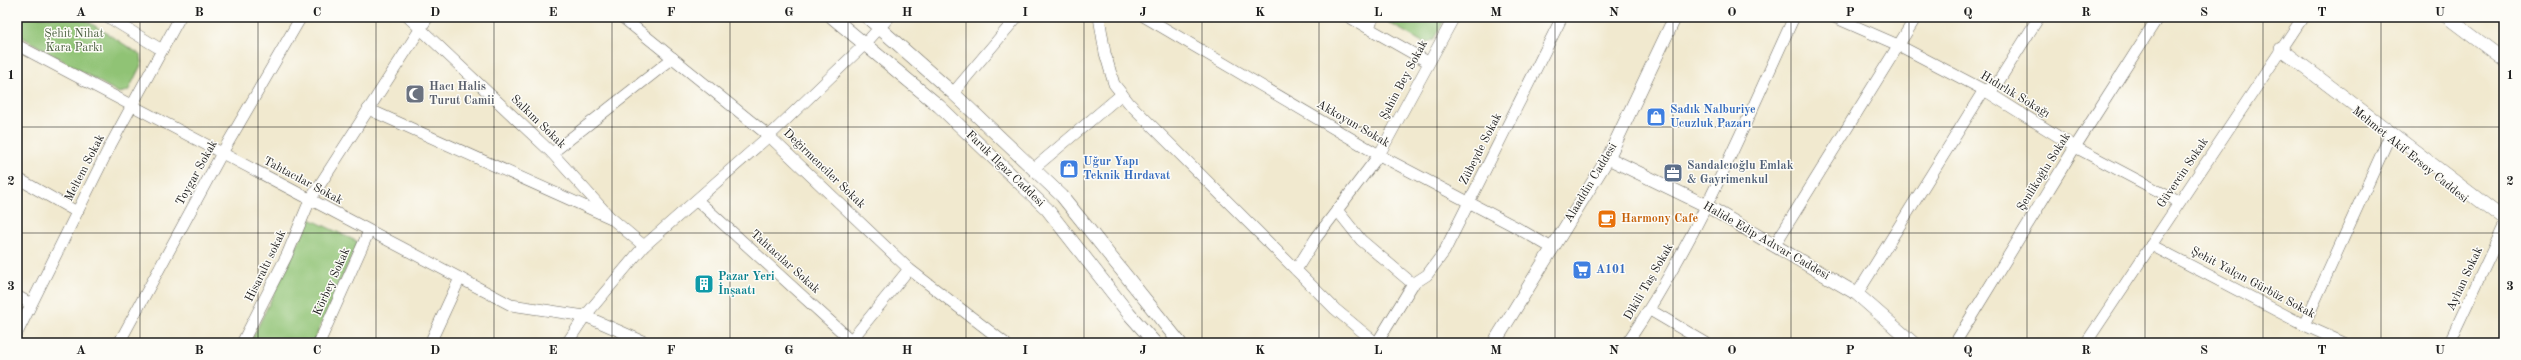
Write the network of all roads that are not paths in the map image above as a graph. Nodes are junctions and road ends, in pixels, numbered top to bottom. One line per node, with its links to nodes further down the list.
1 (108, 17): 32 (street)
2 (180, 17): 32 (street, Meltem Sokak)
3 (301, 17): 45 (street, Toygar Sokak)
4 (408, 17): 25 (street, Salkım Sokak)
5 (428, 17): 25 (street, Hisaraltı sokak)
6 (622, 17): 33 (street, Değirmenciler Sokak)
7 (832, 17): 28 (street, Faruk Ilgaz Caddesi)
8 (867, 17): 26 (street, Faruk Ilgaz Caddesi)
9 (889, 17): 26 (street)
10 (1017, 17): 37 (street)
11 (1099, 17): 38 (street)
12 (1145, 17): 46 (street, Akkoyun Sokak)
13 (1349, 17): 27 (street)
14 (1374, 17): 27 (street)
15 (1454, 17): 35 (street, Şahin Bey Sokak)
16 (1562, 17): 52 (street, Zübeyde Sokak)
17 (1794, 17): 54 (street, Dikili Taş Sokak)
18 (1834, 17): 30 (street, Hıdırlık Sokağı)
19 (1916, 17): 30 (street)
20 (2039, 17): 36 (street)
21 (2158, 17): 43 (street, Şenlikoğlu Sokak)
22 (2303, 17): 31 (street, Güvercin Sokak)
23 (2447, 17): 34 (street)
24 (1672, 18): 47 (street, Alaaddin Caddesi)
25 (420, 28): 40 (street, Hisaraltı sokak); 44 (street, Salkım Sokak)
26 (880, 28): 28 (street); 37 (street, Faruk Ilgaz Caddesi)
27 (1368, 28): 35 (street)
28 (865, 44): 41 (street); 83 (street, Faruk Ilgaz Caddesi)
29 (17, 45): 39 (street, Tahtacılar Sokak)
30 (1898, 46): 36 (street, Hıdırlık Sokağı); 62 (street)
31 (2281, 49): 42 (street, Mehmet Akif Ersoy Caddesi); 53 (street, Güvercin Sokak)
32 (162, 50): 39 (street, Meltem Sokak)
33 (673, 58): 41 (street, Değirmenciler Sokak); 44 (street)
34 (2504, 60)
35 (1428, 62): 46 (street, Şahin Bey Sokak)
36 (1984, 90): 43 (street, Hıdırlık Sokağı); 68 (street)
37 (953, 93): 48 (street, Faruk Ilgaz Caddesi)
38 (1122, 94): 48 (street); 65 (street)
39 (132, 106): 45 (street, Tahtacılar Sokak); 56 (street, Meltem Sokak)
40 (368, 109): 50 (street, Hisaraltı sokak); 57 (street)
41 (770, 136): 51 (street); 64 (street, Değirmenciler Sokak)
42 (2389, 136): 58 (street, Mehmet Akif Ersoy Caddesi); 73 (street)
43 (2075, 147): 53 (street, Hıdırlık Sokağı); 90 (street, Şenlikoğlu Sokak)
44 (552, 152): 57 (street, Salkım Sokak)
45 (222, 153): 50 (street, Tahtacılar Sokak); 76 (street, Toygar Sokak)
46 (1379, 155): 52 (street, Akkoyun Sokak); 55 (street, Şahin Bey Sokak)
47 (1608, 158): 54 (street, Halide Edip Adıvar Caddesi); 63 (street, Alaaddin Caddesi)
48 (1033, 169): 84 (street, Faruk Ilgaz Caddesi)
49 (17, 178): 56 (street)
50 (310, 200): 59 (street, Tahtacılar Sokak); 77 (street, Hisaraltı sokak)
51 (698, 200): 61 (street); 75 (street, Tahtacılar Sokak)
52 (1469, 201): 63 (street, Akkoyun Sokak); 67 (street, Zübeyde Sokak)
53 (2179, 202): 60 (street, Güvercin Sokak)
54 (1707, 206): 62 (street, Halide Edip Adıvar Caddesi); 71 (street, Dikili Taş Sokak)
55 (1337, 210): 65 (street, Şahin Bey Sokak); 67 (street)
56 (77, 212): 70 (street, Meltem Sokak)
57 (611, 218): 61 (street)
58 (2504, 225): 93 (street, Ayhan Sokak)
59 (369, 231): 66 (street, Tahtacılar Sokak); 78 (street, Körbey Sokak)
60 (2151, 245): 73 (street, Şehit Yalçın Gürbüz Sokak); 91 (street, Güvercin Sokak)
61 (644, 246): 72 (street)
62 (1774, 246): 68 (street, Halide Edip Adıvar Caddesi)
63 (1552, 248): 86 (street, Alaaddin Caddesi)
64 (909, 269): 75 (street); 82 (street, Değirmenciler Sokak)
65 (1296, 270): 85 (street)
66 (460, 278): 72 (street, Tahtacılar Sokak); 79 (street)
67 (1413, 284): 85 (street, Zübeyde Sokak)
68 (1857, 294): 89 (street, Halide Edip Adıvar Caddesi)
69 (17, 296): 70 (street)
70 (31, 304): 74 (street, Meltem Sokak)
71 (1650, 310): 87 (street, Dikili Taş Sokak); 88 (street)
72 (585, 316): 80 (street); 81 (street, Tahtacılar Sokak)
73 (2304, 325): 92 (street, Şehit Yalçın Gürbüz Sokak)
74 (17, 333)
75 (852, 342)
76 (120, 343)
77 (242, 343)
78 (319, 343)
79 (430, 343)
80 (567, 343)
81 (647, 343)
82 (1005, 343)
83 (1155, 343)
84 (1180, 343)
85 (1377, 343)
86 (1494, 343)
87 (1627, 343)
88 (1706, 343)
89 (1913, 343)
90 (1955, 343)
91 (2086, 343)
92 (2344, 343)
93 (2449, 343)

